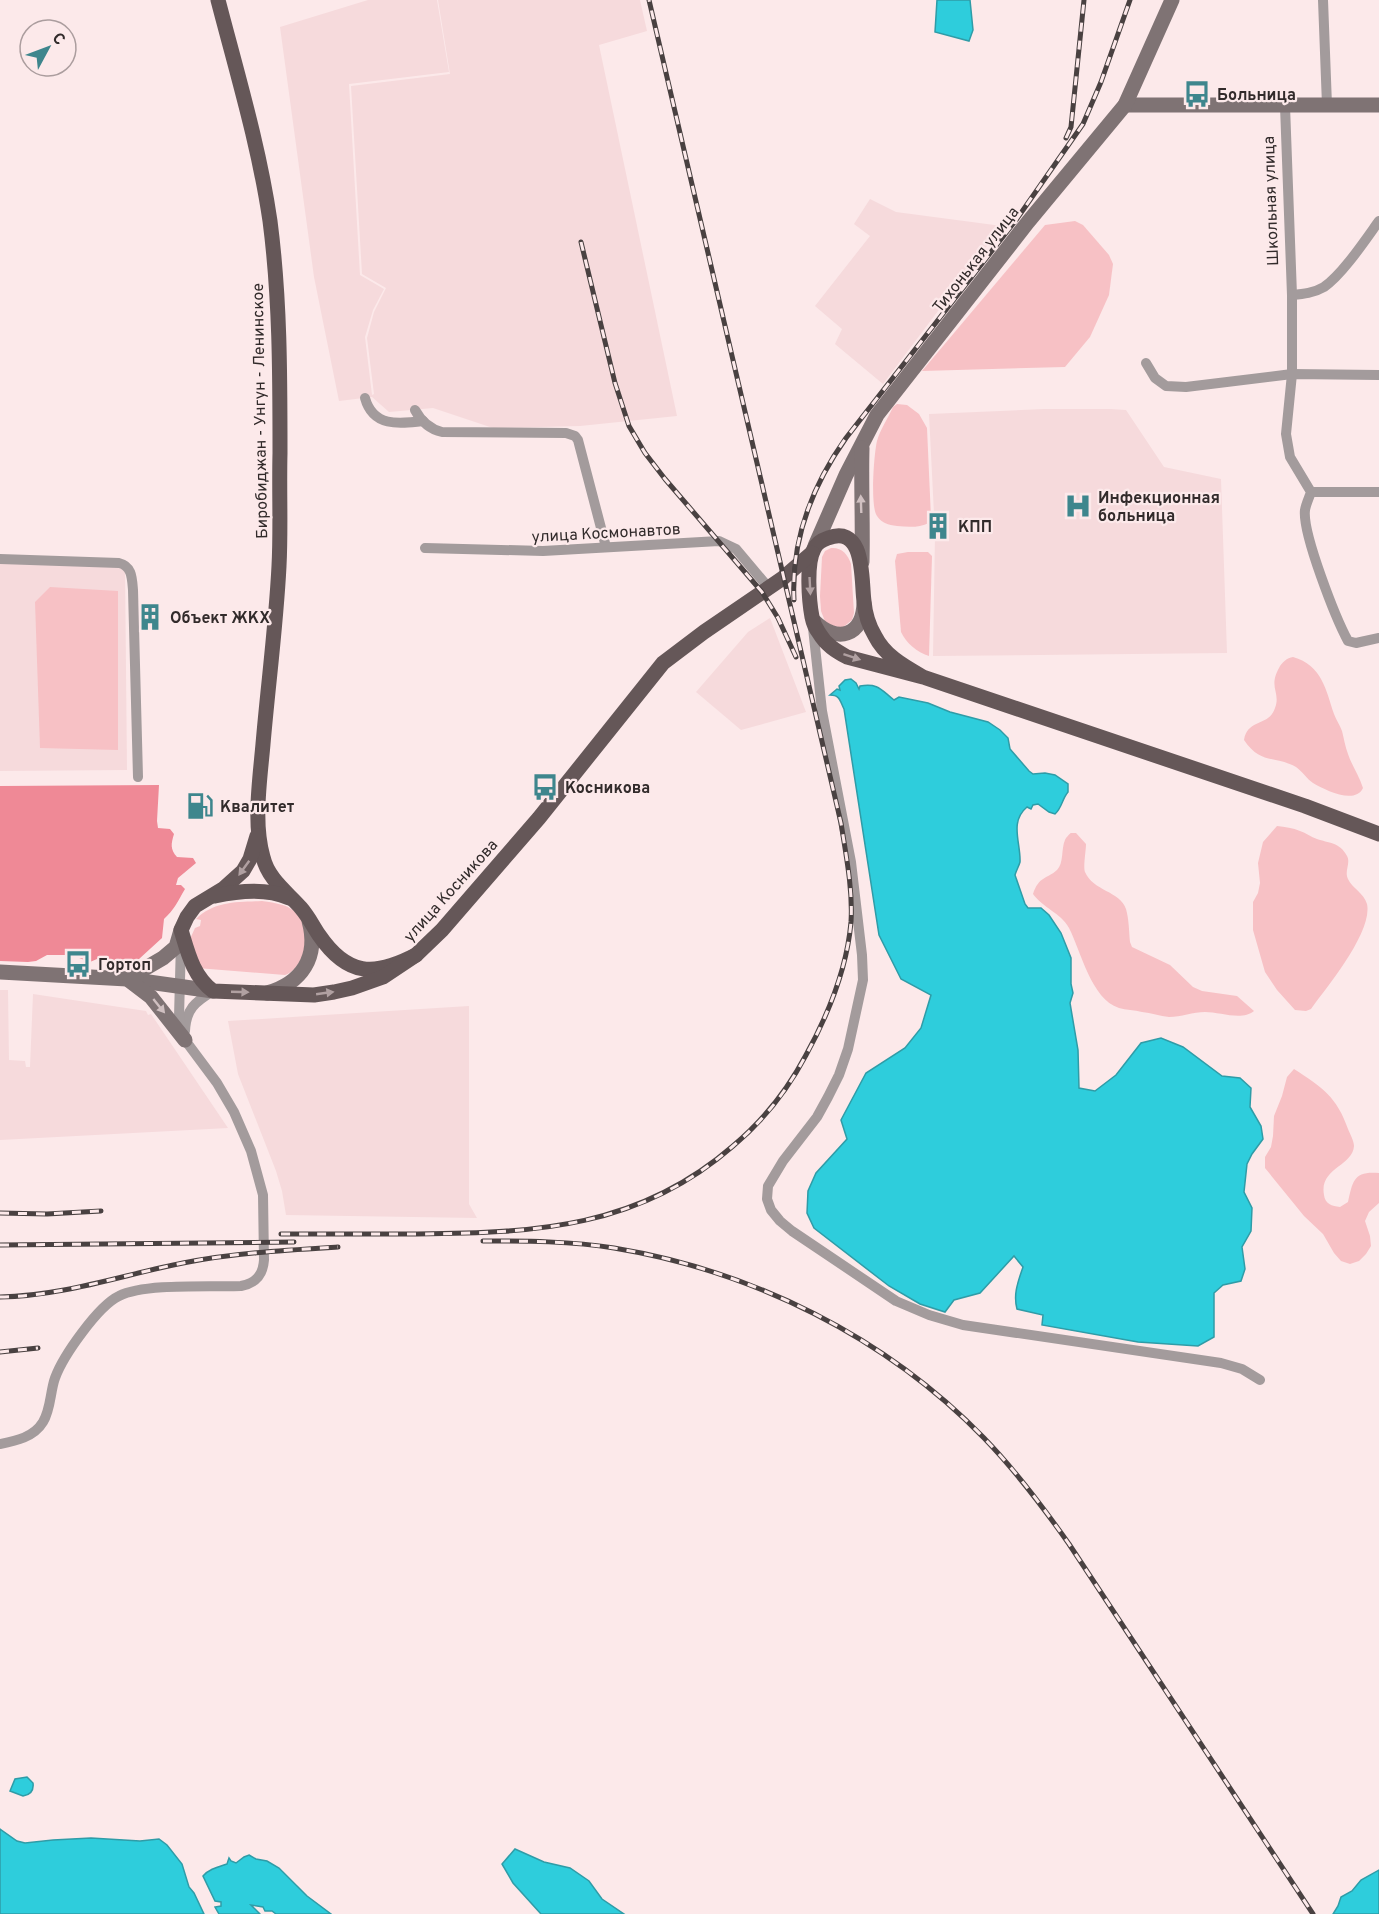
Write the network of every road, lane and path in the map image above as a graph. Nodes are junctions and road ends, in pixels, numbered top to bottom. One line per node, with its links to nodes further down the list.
1 (218, 0): 30 (main road, Биробиджан - Унгун - Ленинское)
2 (1172, 0): 4 (street, Тихонькая улица)
3 (1323, 0): 5 (street)
4 (1125, 105): 7 (street); 16 (street, Тихонькая улица)
5 (1327, 105): 6 (street); 7 (street)
6 (1379, 105)
7 (1285, 106): 9 (street, Школьная улица)
8 (1379, 221): 9 (street)
9 (1292, 295): 11 (street, Школьная улица)
10 (1146, 363): 11 (street)
11 (1292, 374): 12 (street); 17 (street, Школьная улица)
12 (1379, 375)
13 (365, 398): 15 (street)
14 (415, 410): 15 (street)
15 (423, 422): 19 (street)
16 (862, 441): 21 (street, Тихонькая улица); 23 (street, one-way to 16)
17 (1311, 492): 18 (street); 27 (street)
18 (1379, 492)
19 (606, 547): 20 (street, улица Космонавтов); 24 (street, улица Космонавтов)
20 (425, 548)
21 (813, 549): 23 (main road); 24 (main road, улица Косникова); 26 (main road, one-way to 26)
22 (0, 559): 29 (street)
23 (862, 562): 25 (main road)
24 (768, 587): 36 (main road, улица Косникова)
25 (864, 603): 26 (street); 28 (main road)
26 (812, 619): 28 (main road, one-way to 28); 43 (street)
27 (1379, 638)
28 (923, 677): 31 (main road)
29 (138, 777)
30 (259, 827): 32 (main road, one-way to 32); 33 (main road)
31 (1379, 834)
32 (211, 896): 33 (main road); 35 (main road)
33 (294, 901): 34 (main road)
34 (309, 918): 36 (main road); 41 (street)
35 (181, 930): 38 (street); 39 (street); 40 (main road)
36 (416, 955): 41 (main road, улица Косникова, one-way to 36)
37 (0, 972): 38 (street, улица Косникова)
38 (127, 979): 39 (street, улица Косникова); 42 (street, one-way to 42)
39 (180, 986): 40 (street, улица Косникова); 42 (street)
40 (213, 991): 41 (main road, улица Косникова, one-way to 41); 42 (street)
41 (267, 993)
42 (185, 1040): 44 (street)
43 (1260, 1380)
44 (0, 1444)

